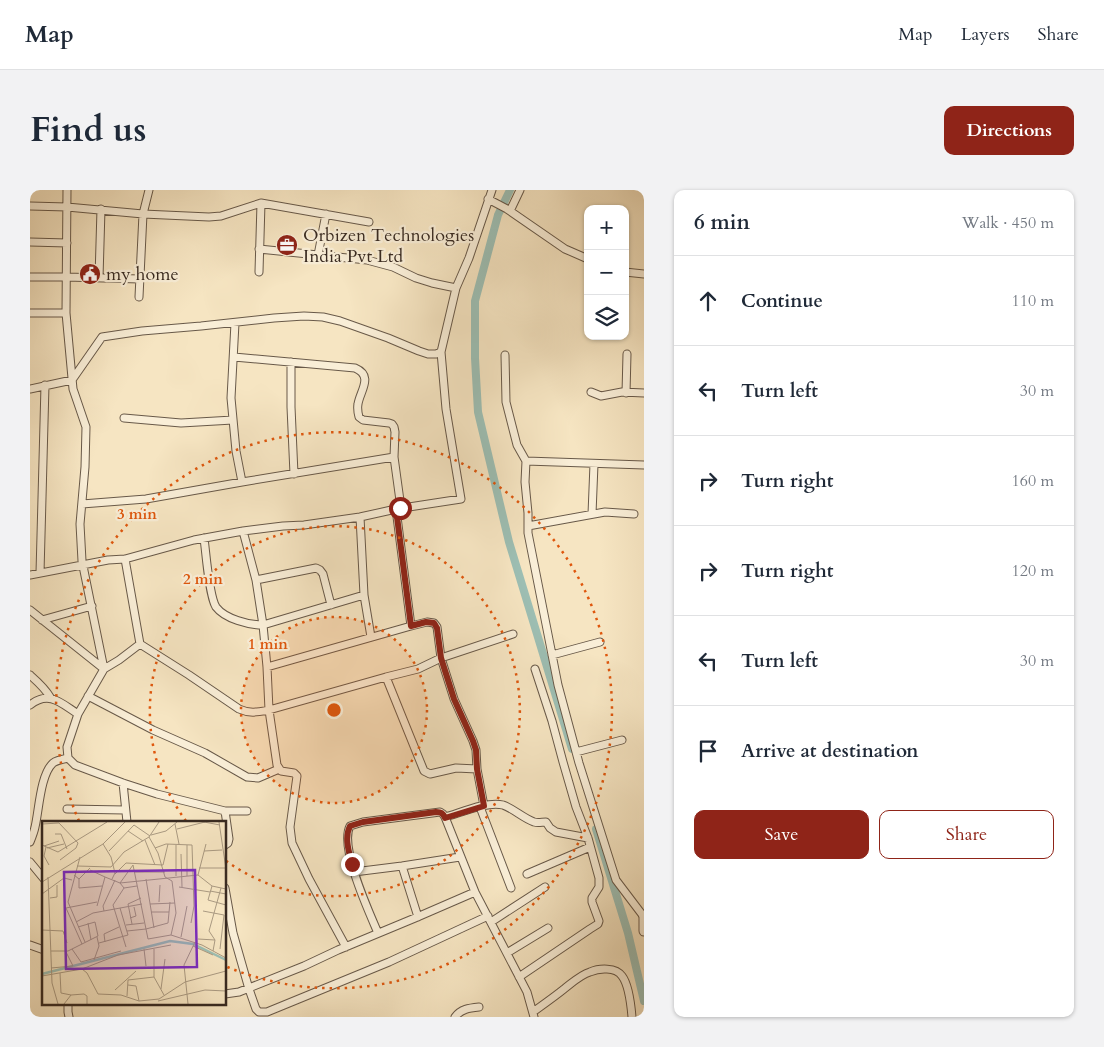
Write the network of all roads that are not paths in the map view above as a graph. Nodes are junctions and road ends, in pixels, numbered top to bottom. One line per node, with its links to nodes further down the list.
1 (67, 190): 8 (street)
2 (149, 190): 11 (street)
3 (492, 190): 5 (street)
4 (520, 190): 10 (street)
5 (491, 200): 10 (street); 26 (street)
6 (261, 203): 11 (street); 12 (street); 16 (street)
7 (30, 206): 8 (street)
8 (67, 207): 9 (street); 15 (street)
9 (101, 209): 11 (street); 24 (street)
10 (508, 210): 18 (street)
11 (143, 214): 25 (street)
12 (326, 214): 13 (street); 17 (street)
13 (369, 222)
14 (30, 242): 15 (street)
15 (67, 243): 23 (street)
16 (259, 249): 17 (street); 19 (street)
17 (318, 255): 26 (street)
18 (584, 257)
19 (259, 272)
20 (629, 272): 21 (street)
21 (644, 274)
22 (30, 277): 23 (street)
23 (66, 277): 24 (street); 29 (street)
24 (99, 278): 25 (street)
25 (140, 279): 27 (street)
26 (456, 288): 31 (street)
27 (139, 297)
28 (30, 313): 29 (street)
29 (66, 313): 36 (street)
30 (235, 322): 31 (street); 34 (street); 36 (street)
31 (441, 352): 51 (street)
32 (627, 354): 40 (street)
33 (505, 355): 45 (street)
34 (234, 357): 35 (street); 43 (street)
35 (292, 362): 44 (street); 48 (street)
36 (72, 380): 37 (street); 50 (street)
37 (45, 385): 38 (street); 60 (street)
38 (30, 389)
39 (591, 392): 40 (street)
40 (626, 393): 41 (street)
41 (644, 393)
42 (124, 418): 43 (street)
43 (233, 420): 49 (street)
44 (394, 458): 48 (street); 51 (street)
45 (526, 461): 46 (street); 55 (street)
46 (594, 464): 47 (street); 52 (street)
47 (644, 465)
48 (294, 474): 49 (street)
49 (242, 482): 50 (street)
50 (82, 504): 59 (street)
51 (398, 508): 54 (street); 69 (street)
52 (592, 514): 53 (street); 55 (street)
53 (634, 514)
54 (360, 516): 56 (street); 63 (street)
55 (528, 526): 74 (street)
56 (243, 531): 57 (street); 62 (street)
57 (204, 538): 58 (street); 68 (street)
58 (125, 558): 59 (street); 73 (street)
59 (83, 565): 60 (street); 65 (street)
60 (40, 573): 61 (street)
61 (30, 575)
62 (256, 580): 64 (street); 68 (street)
63 (364, 595): 64 (street); 71 (street)
64 (331, 605): 68 (street)
65 (92, 606): 67 (street); 77 (street)
66 (30, 610): 67 (street)
67 (42, 620): 77 (street)
68 (263, 625): 76 (street)
69 (411, 626): 71 (street); 75 (street)
70 (512, 634): 75 (street)
71 (371, 637): 76 (street)
72 (600, 642): 74 (street)
73 (140, 644): 77 (street); 84 (street)
74 (552, 655): 87 (street)
75 (441, 658): 80 (street); 89 (street)
76 (267, 667): 84 (street)
77 (104, 669): 81 (street)
78 (535, 669): 99 (street)
79 (30, 676): 82 (street)
80 (386, 677): 84 (street); 89 (street)
81 (88, 696): 85 (street); 90 (street)
82 (50, 698): 83 (street); 85 (street)
83 (30, 705)
84 (269, 710): 90 (street)
85 (78, 714): 88 (street)
86 (622, 740): 87 (street)
87 (576, 752): 114 (street)
88 (68, 758): 91 (street); 100 (street)
89 (477, 769): 92 (street)
90 (279, 770): 120 (street)
91 (123, 783): 94 (street); 96 (street)
92 (482, 807): 97 (street); 99 (street); 110 (street)
93 (67, 809): 94 (street)
94 (125, 810): 98 (street)
95 (247, 811): 96 (street)
96 (225, 812): 101 (street)
97 (445, 818): 103 (street); 106 (street)
98 (127, 821)
99 (588, 838): 102 (street)
100 (30, 842)
101 (226, 844)
102 (590, 847): 107 (street); 123 (street)
103 (460, 857): 105 (street); 111 (street)
104 (30, 862): 108 (street)
105 (402, 866): 106 (street); 113 (street)
106 (354, 872): 118 (street)
107 (527, 874)
108 (42, 877)
109 (545, 887): 115 (street)
110 (511, 888)
111 (475, 892): 113 (street); 115 (street)
112 (226, 894): 124 (street)
113 (418, 917): 118 (street)
114 (644, 917): 117 (street)
115 (490, 919): 122 (street); 124 (street)
116 (548, 928): 122 (street)
117 (644, 931)
118 (378, 933): 120 (street)
119 (30, 945): 121 (street)
120 (346, 946): 124 (street)
121 (42, 949)
122 (508, 953): 123 (street)
123 (519, 976): 128 (street)
124 (249, 989): 125 (street)
125 (226, 994)
126 (68, 1004): 129 (street)
127 (479, 1006): 130 (street)
128 (534, 1015): 131 (street)
129 (69, 1017)
130 (455, 1017)
131 (632, 1017)

